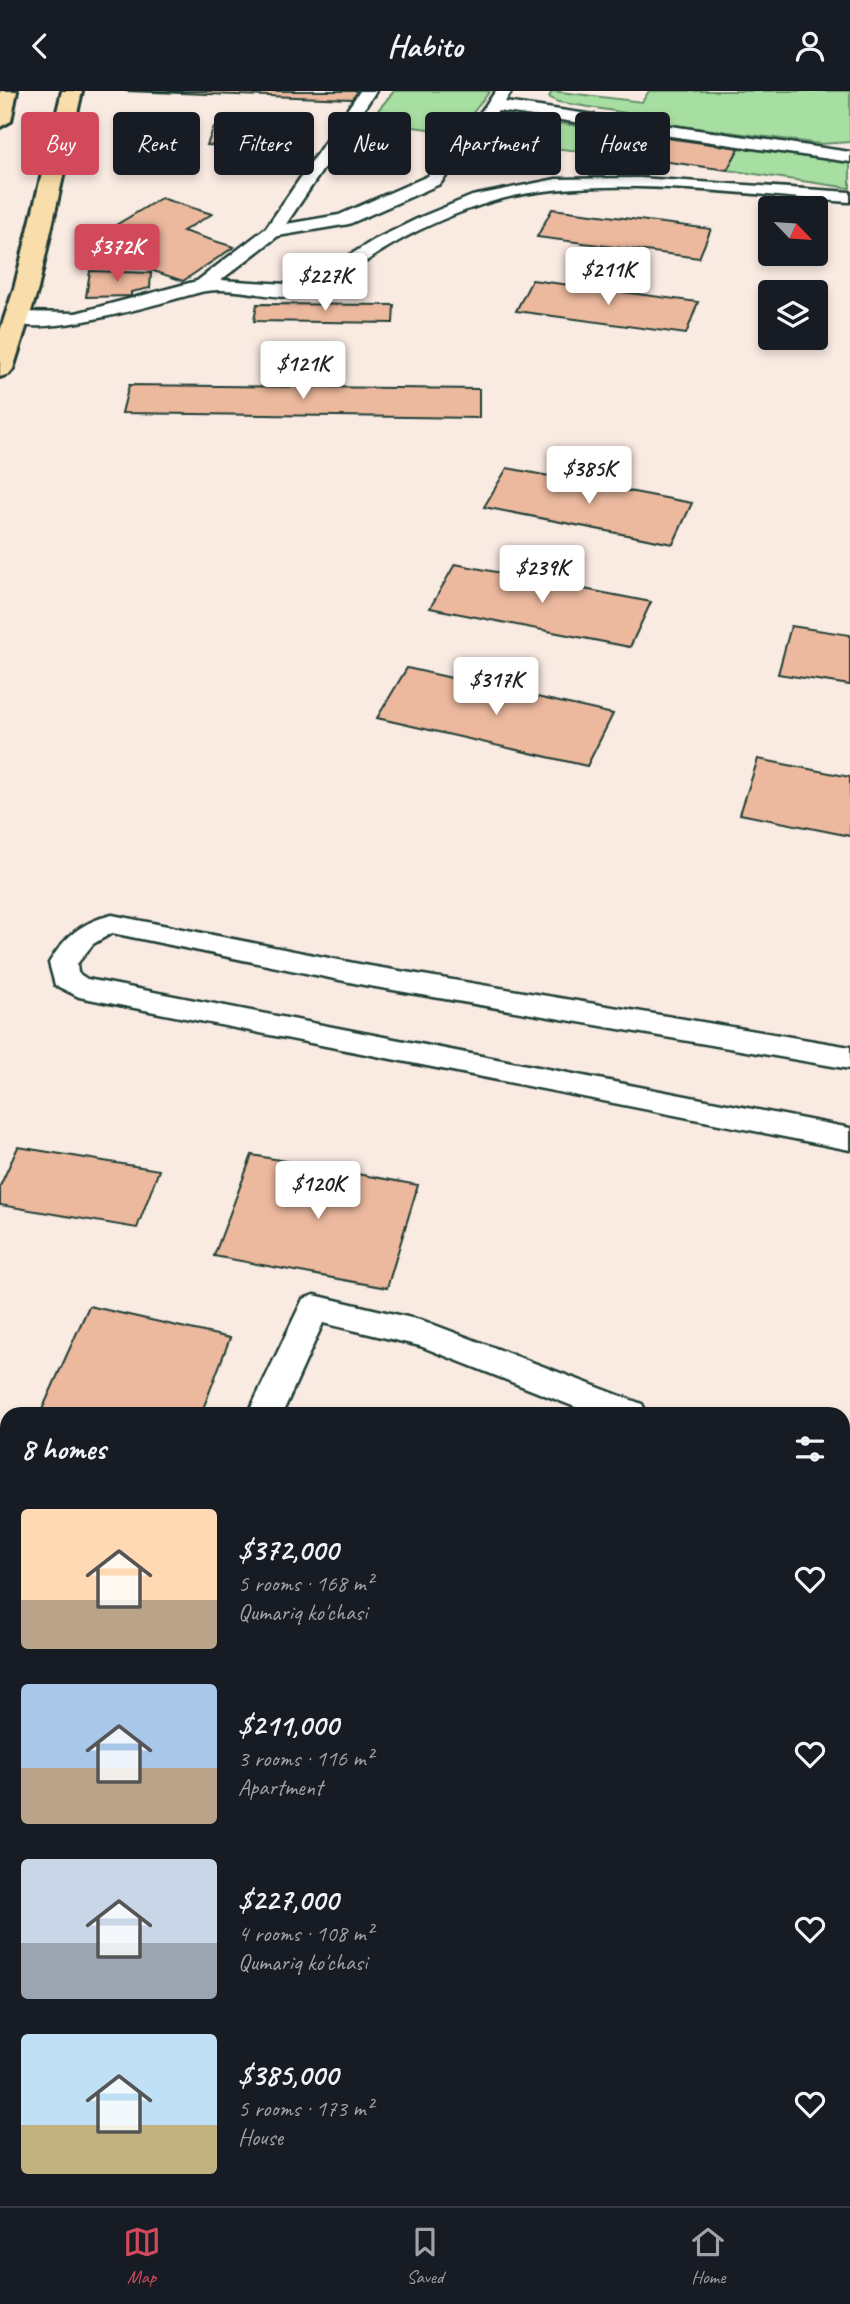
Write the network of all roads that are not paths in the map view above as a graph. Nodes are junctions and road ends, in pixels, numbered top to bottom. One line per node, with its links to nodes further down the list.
1 (7, 91): 5 (main road)
2 (72, 91): 10 (main road)
3 (368, 91): 8 (lane)
4 (499, 98): 6 (lane); 8 (lane)
5 (0, 121)
6 (850, 157)
7 (850, 197): 9 (lane)
8 (272, 232): 9 (lane)
9 (204, 285): 10 (lane)
10 (17, 318): 11 (main road)
11 (0, 369)
12 (850, 1058): 13 (lane)
13 (850, 1139)
14 (268, 1407): 15 (lane)
15 (611, 1407)

